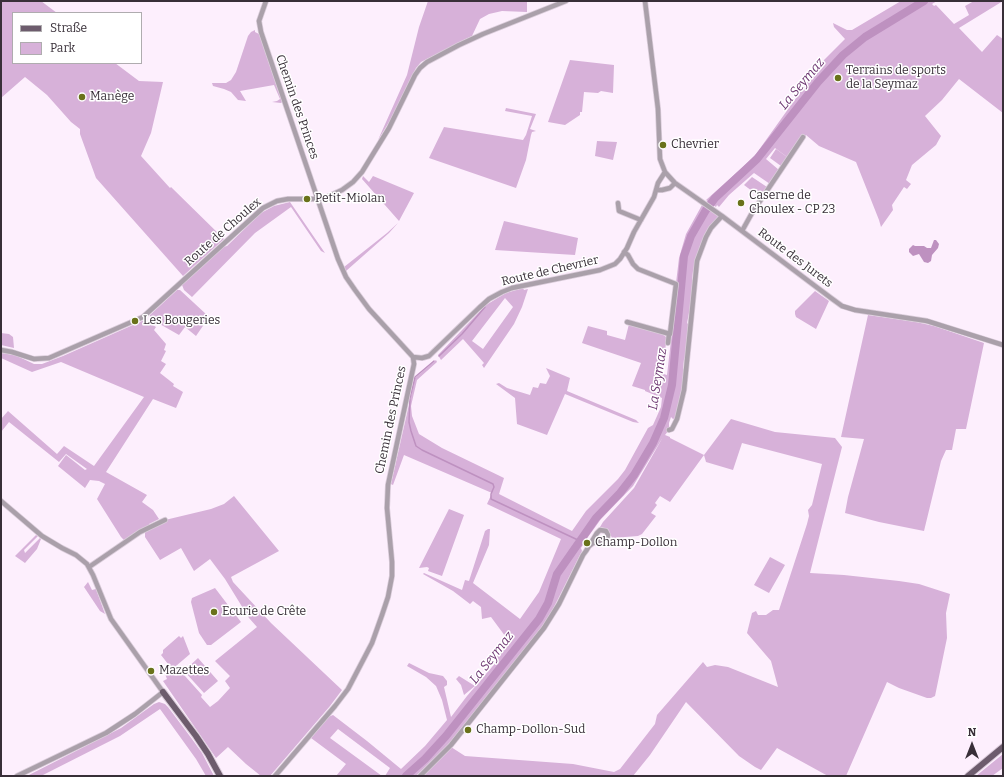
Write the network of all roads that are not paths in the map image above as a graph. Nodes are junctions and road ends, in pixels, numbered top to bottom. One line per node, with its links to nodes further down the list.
1 (266, 1): 8 (street, Chemin des Princes)
2 (566, 1): 8 (street, Route de Choulex)
3 (645, 1): 5 (street, Route des Jurets)
4 (803, 137): 12 (street)
5 (665, 172): 6 (street, Route des Jurets); 7 (street, Route de Chevrier)
6 (676, 183): 7 (street); 10 (street, Route des Jurets)
7 (657, 190): 11 (street, Route de Chevrier)
8 (317, 199): 18 (street, Route de Choulex); 19 (street, Chemin des Princes)
9 (618, 203): 11 (street)
10 (722, 216): 12 (street, Route des Jurets); 20 (street)
11 (641, 220): 13 (street, Route de Chevrier)
12 (742, 231): 17 (street, Route des Jurets)
13 (624, 252): 15 (street); 19 (street, Route de Chevrier)
14 (627, 322): 15 (street)
15 (669, 334): 16 (street)
16 (668, 343)
17 (1003, 345)
18 (1, 350)
19 (413, 357): 29 (street, Chemin des Princes)
20 (669, 430)
21 (1, 502): 24 (street)
22 (165, 520): 24 (street)
23 (588, 547): 23 (street); 30 (street)
24 (89, 567): 25 (street)
25 (163, 692): 27 (street); 28 (main road)
26 (1003, 747): 31 (main road)
27 (17, 776)
28 (220, 776)
29 (275, 776)
30 (420, 776)
31 (968, 776)

